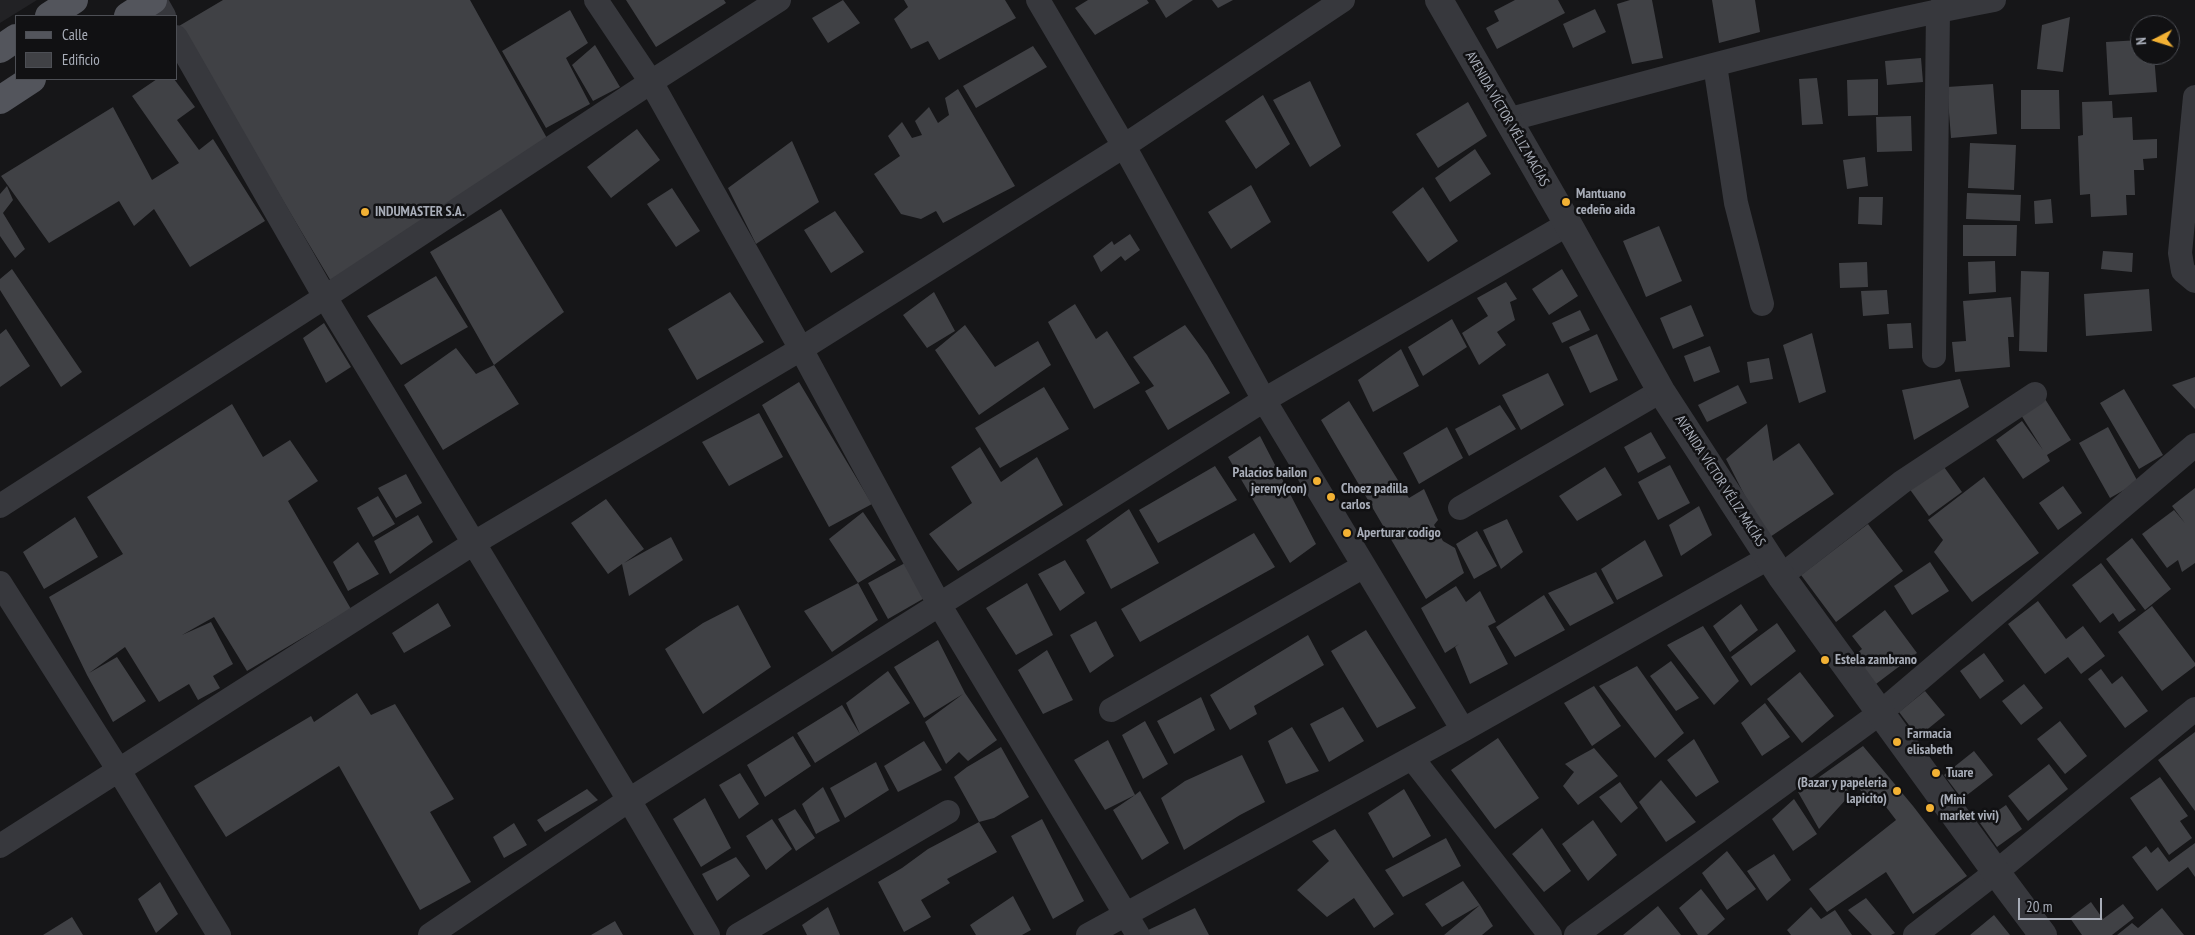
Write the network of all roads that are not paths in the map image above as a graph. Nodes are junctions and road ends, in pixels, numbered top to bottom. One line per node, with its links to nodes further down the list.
1 (74, 0): 10 (main road)
2 (154, 0): 11 (main road); 12 (street)
3 (596, 0): 18 (street)
4 (779, 0): 18 (street)
5 (1038, 0): 22 (street)
6 (1343, 0): 22 (street)
7 (1439, 0): 21 (street, AVENIDA VÍCTOR VÉLIZ MACÍAS)
8 (1994, 0): 9 (street)
9 (1938, 10): 16 (street); 28 (street)
10 (51, 15)
11 (130, 15)
12 (163, 15)
13 (15, 39): 15 (main road)
14 (178, 40): 25 (street)
15 (0, 49)
16 (1714, 65): 21 (street); 26 (street)
17 (30, 80): 20 (main road)
18 (651, 82): 25 (street); 27 (street)
19 (2195, 97): 24 (street)
20 (0, 100)
21 (1507, 120): 23 (street, AVENIDA VÍCTOR VÉLIZ MACÍAS)
22 (1124, 146): 27 (street); 31 (street)
23 (1568, 224): 29 (street, AVENIDA VÍCTOR VÉLIZ MACÍAS); 31 (street)
24 (2195, 281)
25 (325, 297): 33 (street); 35 (street)
26 (1762, 304)
27 (802, 349): 35 (street); 39 (street)
28 (1934, 356)
29 (1661, 391): 34 (street); 37 (street, AVENIDA VÍCTOR VÉLIZ MACÍAS)
30 (2035, 394): 37 (street)
31 (1264, 400): 36 (street); 39 (street)
32 (2195, 445): 42 (street)
33 (0, 506)
34 (1460, 508)
35 (474, 543): 45 (street); 46 (street)
36 (1364, 566): 41 (street); 43 (street)
37 (1776, 566): 42 (street, AVENIDA VÍCTOR VÉLIZ MACÍAS); 43 (street)
38 (0, 583): 45 (street)
39 (940, 606): 46 (street); 50 (street)
40 (2195, 709): 49 (street)
41 (1111, 710)
42 (1880, 713): 49 (street, AVENIDA VÍCTOR VÉLIZ MACÍAS); 58 (street)
43 (1464, 730): 44 (street)
44 (1412, 758): 50 (street); 57 (street)
45 (118, 769): 48 (street); 51 (street)
46 (629, 800): 52 (street); 53 (street)
47 (948, 812): 54 (street)
48 (0, 846)
49 (1996, 872): 59 (street); 60 (street, AVENIDA VÍCTOR VÉLIZ MACÍAS)
50 (1124, 915): 55 (street); 56 (street)
51 (219, 935)
52 (430, 935)
53 (708, 935)
54 (738, 935)
55 (1088, 935)
56 (1138, 935)
57 (1550, 935)
58 (1576, 935)
59 (1914, 935)
60 (2044, 935)

